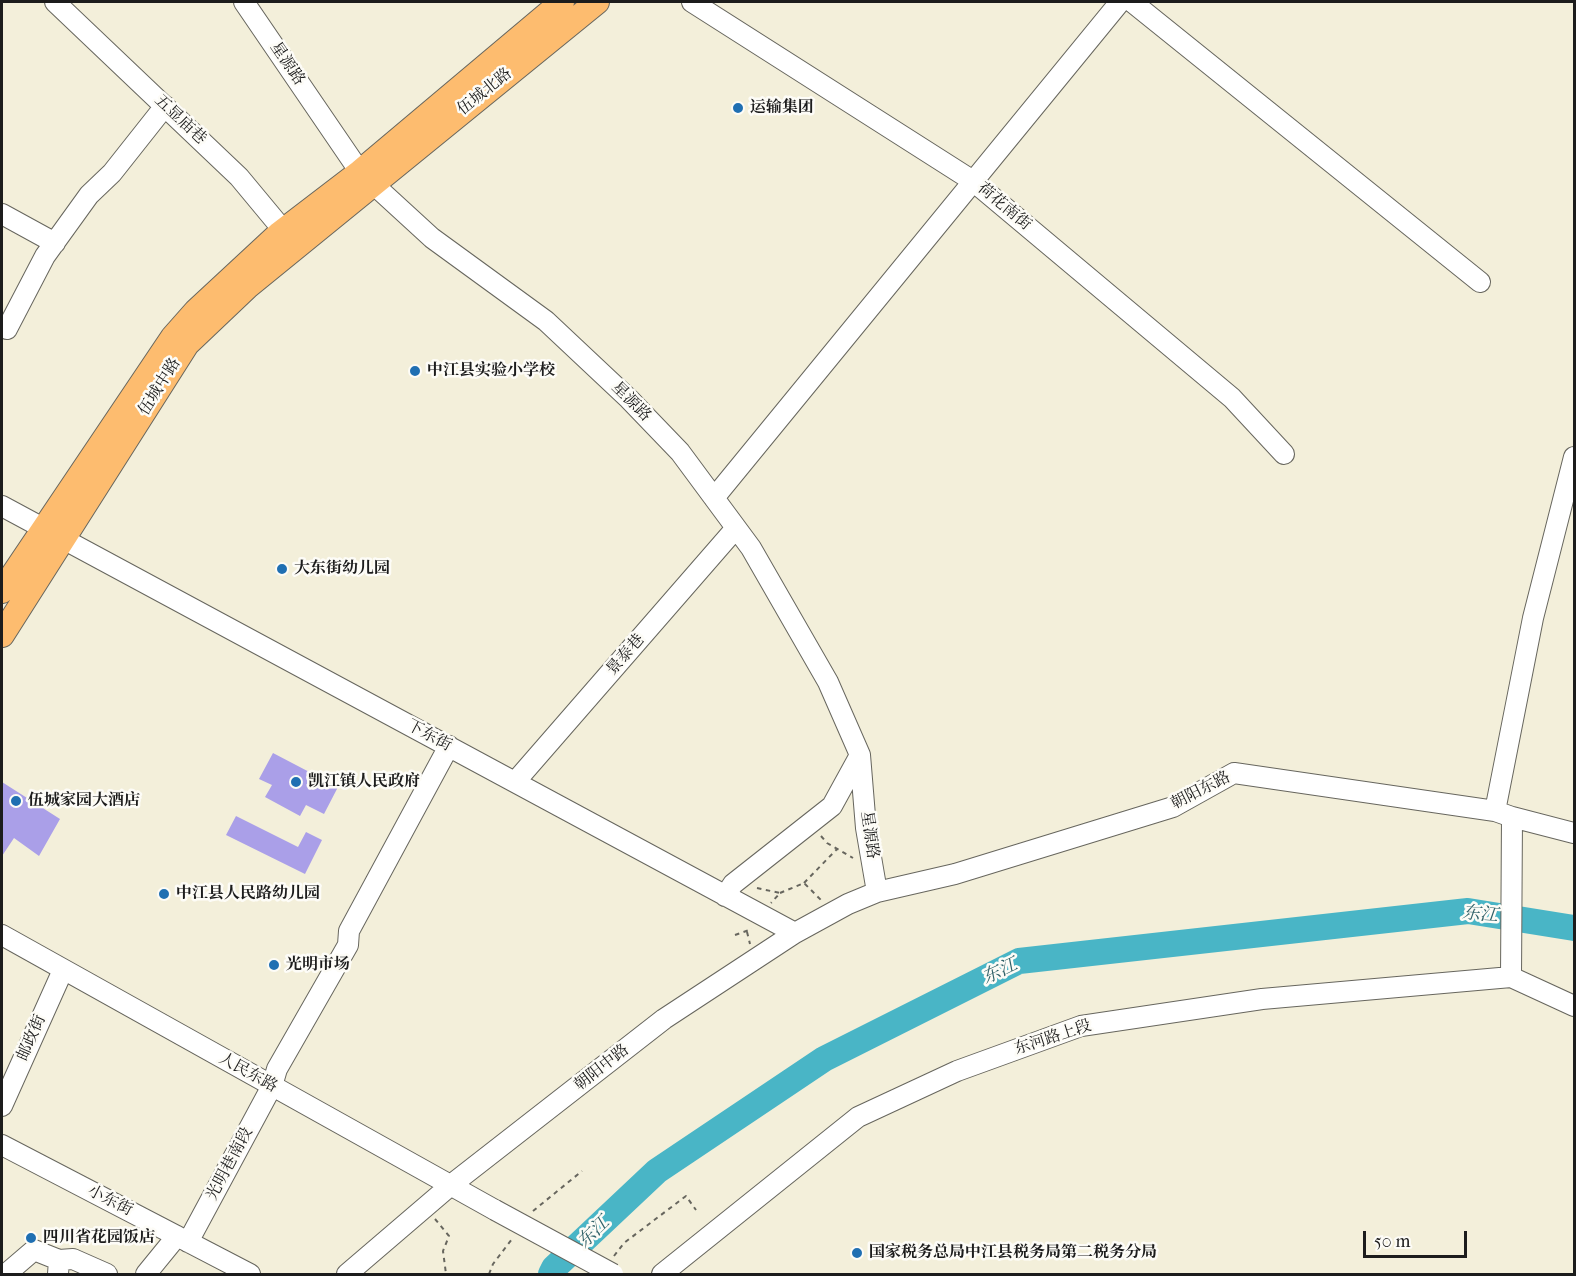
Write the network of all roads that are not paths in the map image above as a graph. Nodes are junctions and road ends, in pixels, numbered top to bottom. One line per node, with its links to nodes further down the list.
1 (54, 2): 8 (street, 五显庙巷)
2 (244, 2): 9 (street, 星源路)
3 (562, 2): 9 (main road, 伍城北路)
4 (597, 2): 9 (main road, 伍城北路)
5 (692, 2): 10 (street, 荷花南街)
6 (1120, 2): 10 (street)
7 (1132, 2): 14 (street)
8 (165, 106): 12 (street, 五显庙巷); 13 (street)
9 (366, 178): 12 (main road, 伍城中路); 18 (street, 星源路)
10 (973, 181): 16 (street, 荷花南街); 18 (street)
11 (2, 214): 13 (street)
12 (290, 238): 21 (main road, 伍城中路)
13 (55, 243): 15 (street)
14 (1480, 282)
15 (2, 326)
16 (1284, 454)
17 (1575, 456): 27 (street)
18 (714, 498): 20 (street, 星源路)
19 (2, 506): 21 (street, 下东街)
20 (736, 528): 25 (street, 星源路); 26 (street, 景泰巷)
21 (53, 533): 22 (main road, 伍城中路); 23 (main road, 伍城中路); 24 (street, 下东街)
22 (2, 591)
23 (2, 636)
24 (449, 746): 26 (street, 下东街); 36 (street, 光明巷南段)
25 (860, 755): 29 (street, 星源路); 30 (street)
26 (515, 782): 30 (street, 下东街)
27 (1504, 814): 28 (street, 朝阳东路); 29 (street, 朝阳东路); 33 (street)
28 (1575, 833)
29 (877, 892): 31 (street, 朝阳中路)
30 (725, 896): 31 (street, 下东街)
31 (795, 933): 39 (street, 朝阳中路)
32 (2, 935): 34 (street, 人民东路)
33 (1512, 968): 35 (street); 48 (street, 东河路上段)
34 (63, 970): 36 (street, 人民东路); 37 (street, 邮政街)
35 (1575, 1006)
36 (272, 1086): 39 (street, 人民东路); 40 (street, 光明巷南段)
37 (2, 1106)
38 (2, 1145): 40 (street, 小东街)
39 (451, 1185): 42 (street, 人民东路, bridge); 47 (street, 朝阳中路)
40 (183, 1239): 45 (street, 光明巷南段); 46 (street, 小东街)
41 (59, 1267): 43 (street); 44 (street)
42 (613, 1267)
43 (6, 1275)
44 (107, 1275)
45 (146, 1275)
46 (250, 1275)
47 (347, 1275)
48 (662, 1275)

